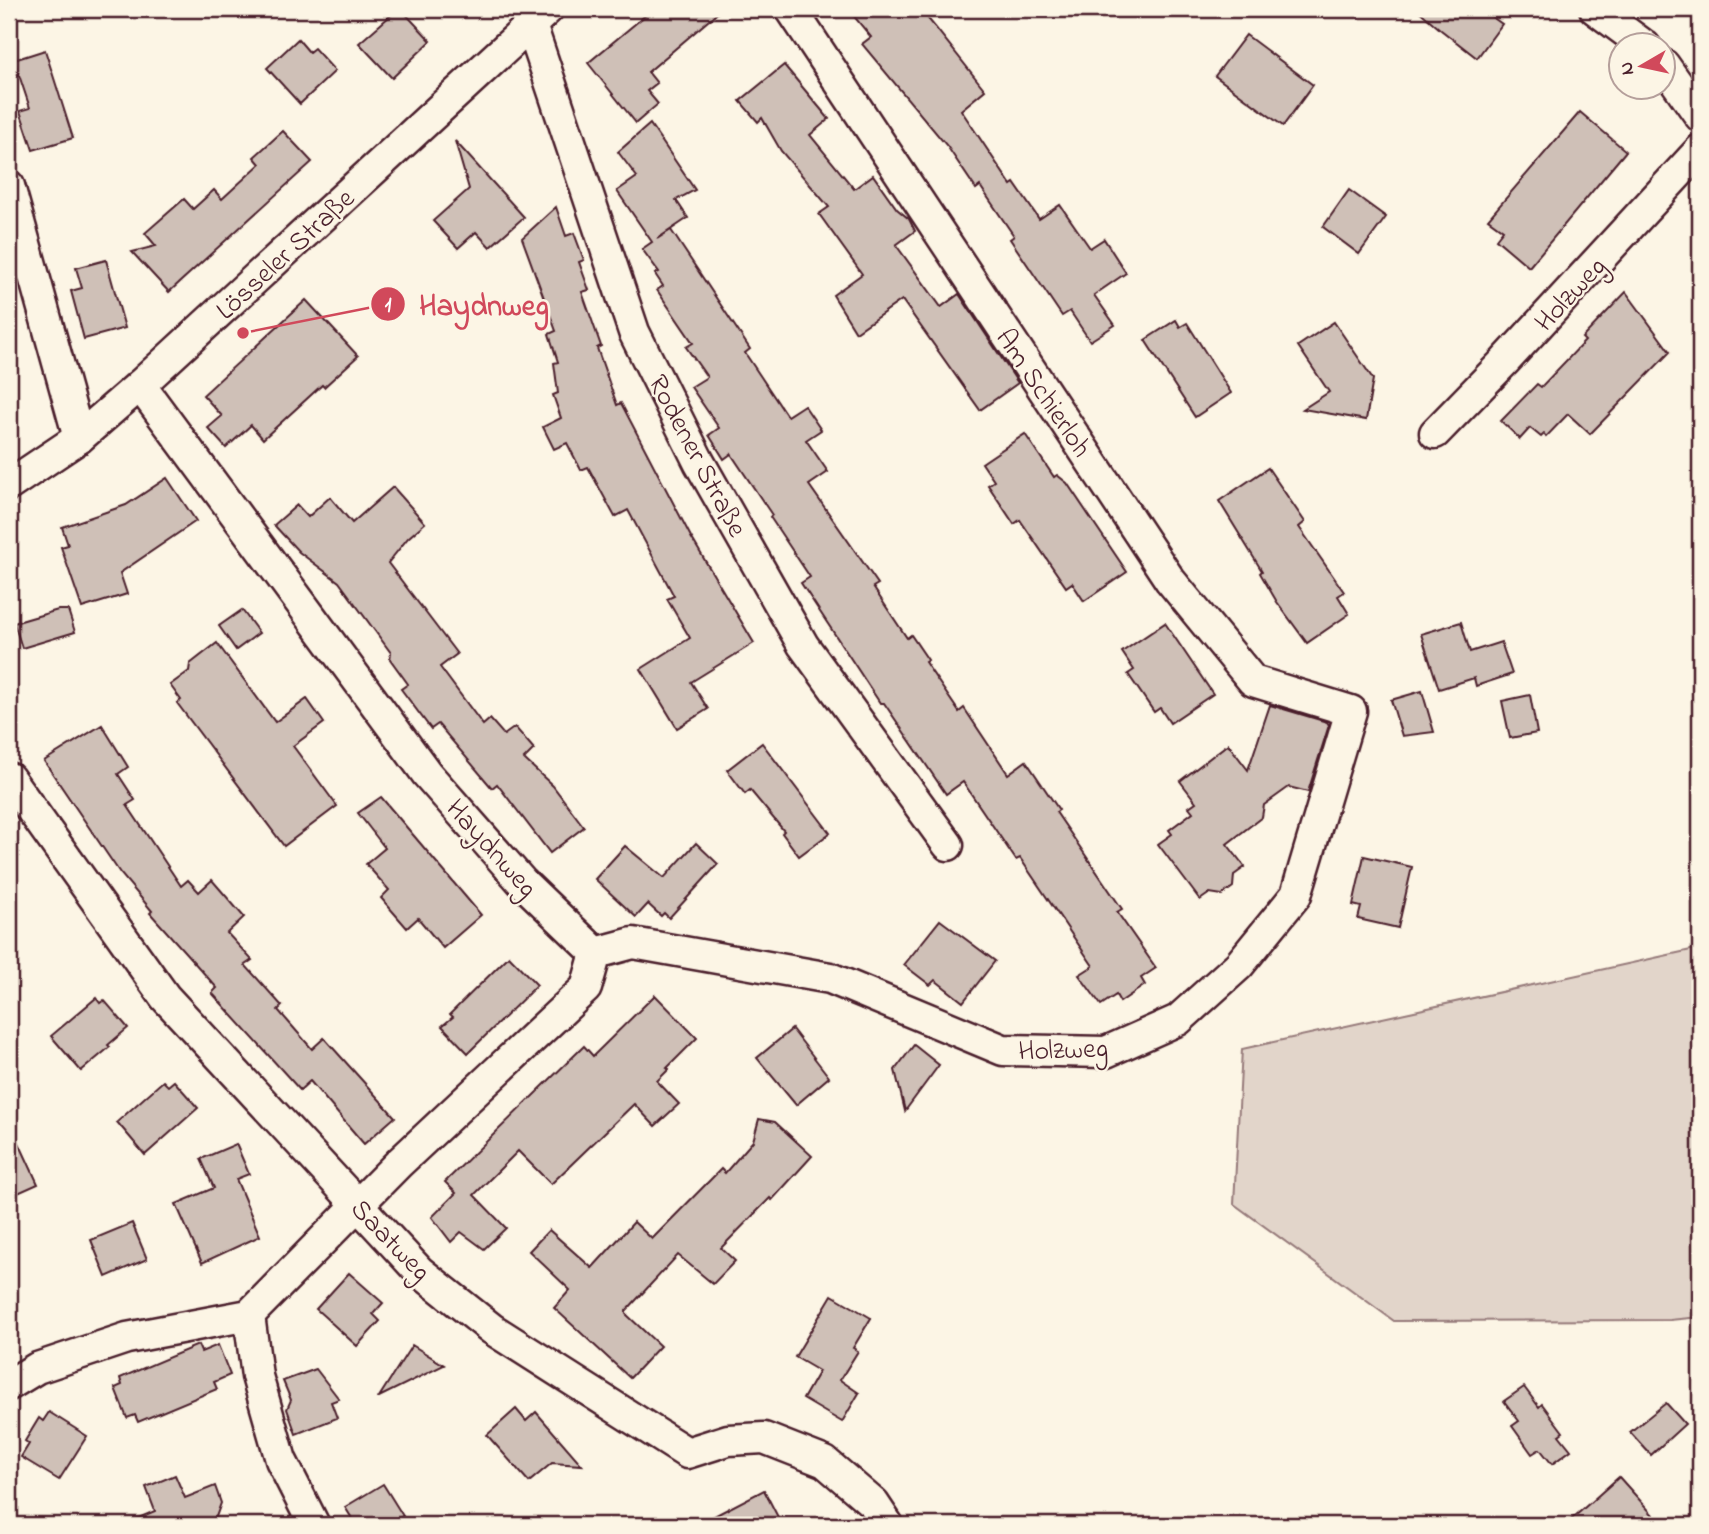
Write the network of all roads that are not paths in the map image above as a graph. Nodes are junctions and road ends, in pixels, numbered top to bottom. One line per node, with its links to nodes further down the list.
1 (791, 9): 13 (street, Am Schierloh)
2 (1595, 9): 4 (street)
3 (540, 17): 9 (street, Lösseler Straße); 15 (street, Rodener Straße)
4 (1626, 32)
5 (1678, 85): 6 (street)
6 (1700, 116)
7 (1700, 150): 10 (street, Holzweg)
8 (9, 186): 11 (street)
9 (140, 385): 11 (street, Lösseler Straße); 16 (street, Haydnweg)
10 (1435, 433)
11 (79, 438): 12 (street, Lösseler Straße)
12 (9, 485)
13 (1351, 711): 16 (street, Holzweg)
14 (9, 778): 17 (street, Saatweg)
15 (948, 845)
16 (596, 953): 17 (street)
17 (358, 1204): 18 (street); 21 (street, Saatweg)
18 (249, 1315): 19 (street); 20 (street)
19 (9, 1385)
20 (314, 1525)
21 (888, 1525)

